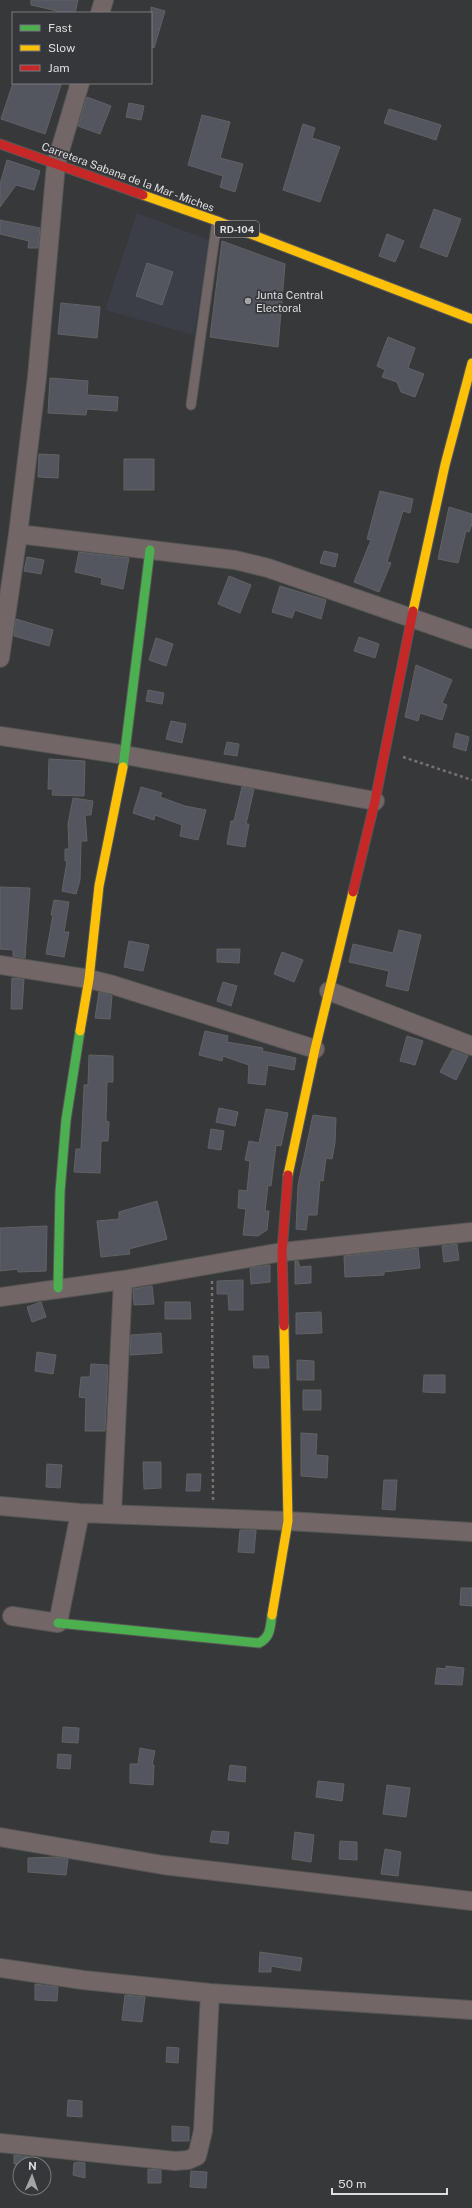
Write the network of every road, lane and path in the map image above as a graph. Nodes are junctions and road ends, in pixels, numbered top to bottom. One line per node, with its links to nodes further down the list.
1 (104, 0): 2 (street)
2 (100, 12)
3 (80, 84): 5 (street)
4 (0, 144): 5 (street, Carretera Sabana de la Mar - Miches / RD-104)
5 (56, 164): 6 (street, Carretera Sabana de la Mar - Miches / RD-104); 10 (street)
6 (217, 221): 7 (street, Carretera Sabana de la Mar - Miches / RD-104); 9 (lane)
7 (472, 319)
8 (472, 363): 12 (street)
9 (191, 405)
10 (18, 534): 11 (street); 14 (street)
11 (150, 550): 12 (street); 17 (street)
12 (412, 618): 13 (street); 16 (street)
13 (472, 639)
14 (0, 658)
15 (0, 736): 17 (street)
16 (385, 751): 18 (path); 19 (street)
17 (125, 755): 19 (street); 21 (street)
18 (472, 780)
19 (375, 802): 22 (street)
20 (0, 965): 21 (street)
21 (89, 979): 24 (street); 29 (street)
22 (329, 991): 23 (street); 24 (street)
23 (472, 1046)
24 (315, 1049): 26 (street)
25 (472, 1232): 26 (street)
26 (282, 1252): 27 (street); 35 (street)
27 (212, 1265): 28 (street); 34 (path)
28 (123, 1280): 29 (street); 33 (street)
29 (58, 1288): 30 (street)
30 (0, 1297)
31 (0, 1506): 32 (street)
32 (80, 1513): 33 (street); 38 (street)
33 (112, 1513): 34 (street)
34 (213, 1518): 35 (street)
35 (288, 1521): 36 (street); 38 (street)
36 (472, 1532)
37 (12, 1616): 38 (street)
38 (58, 1623)
39 (0, 1836): 40 (street)
40 (472, 1901)
41 (0, 1968): 42 (street)
42 (210, 1993): 43 (street); 44 (street)
43 (472, 2010)
44 (0, 2142)

